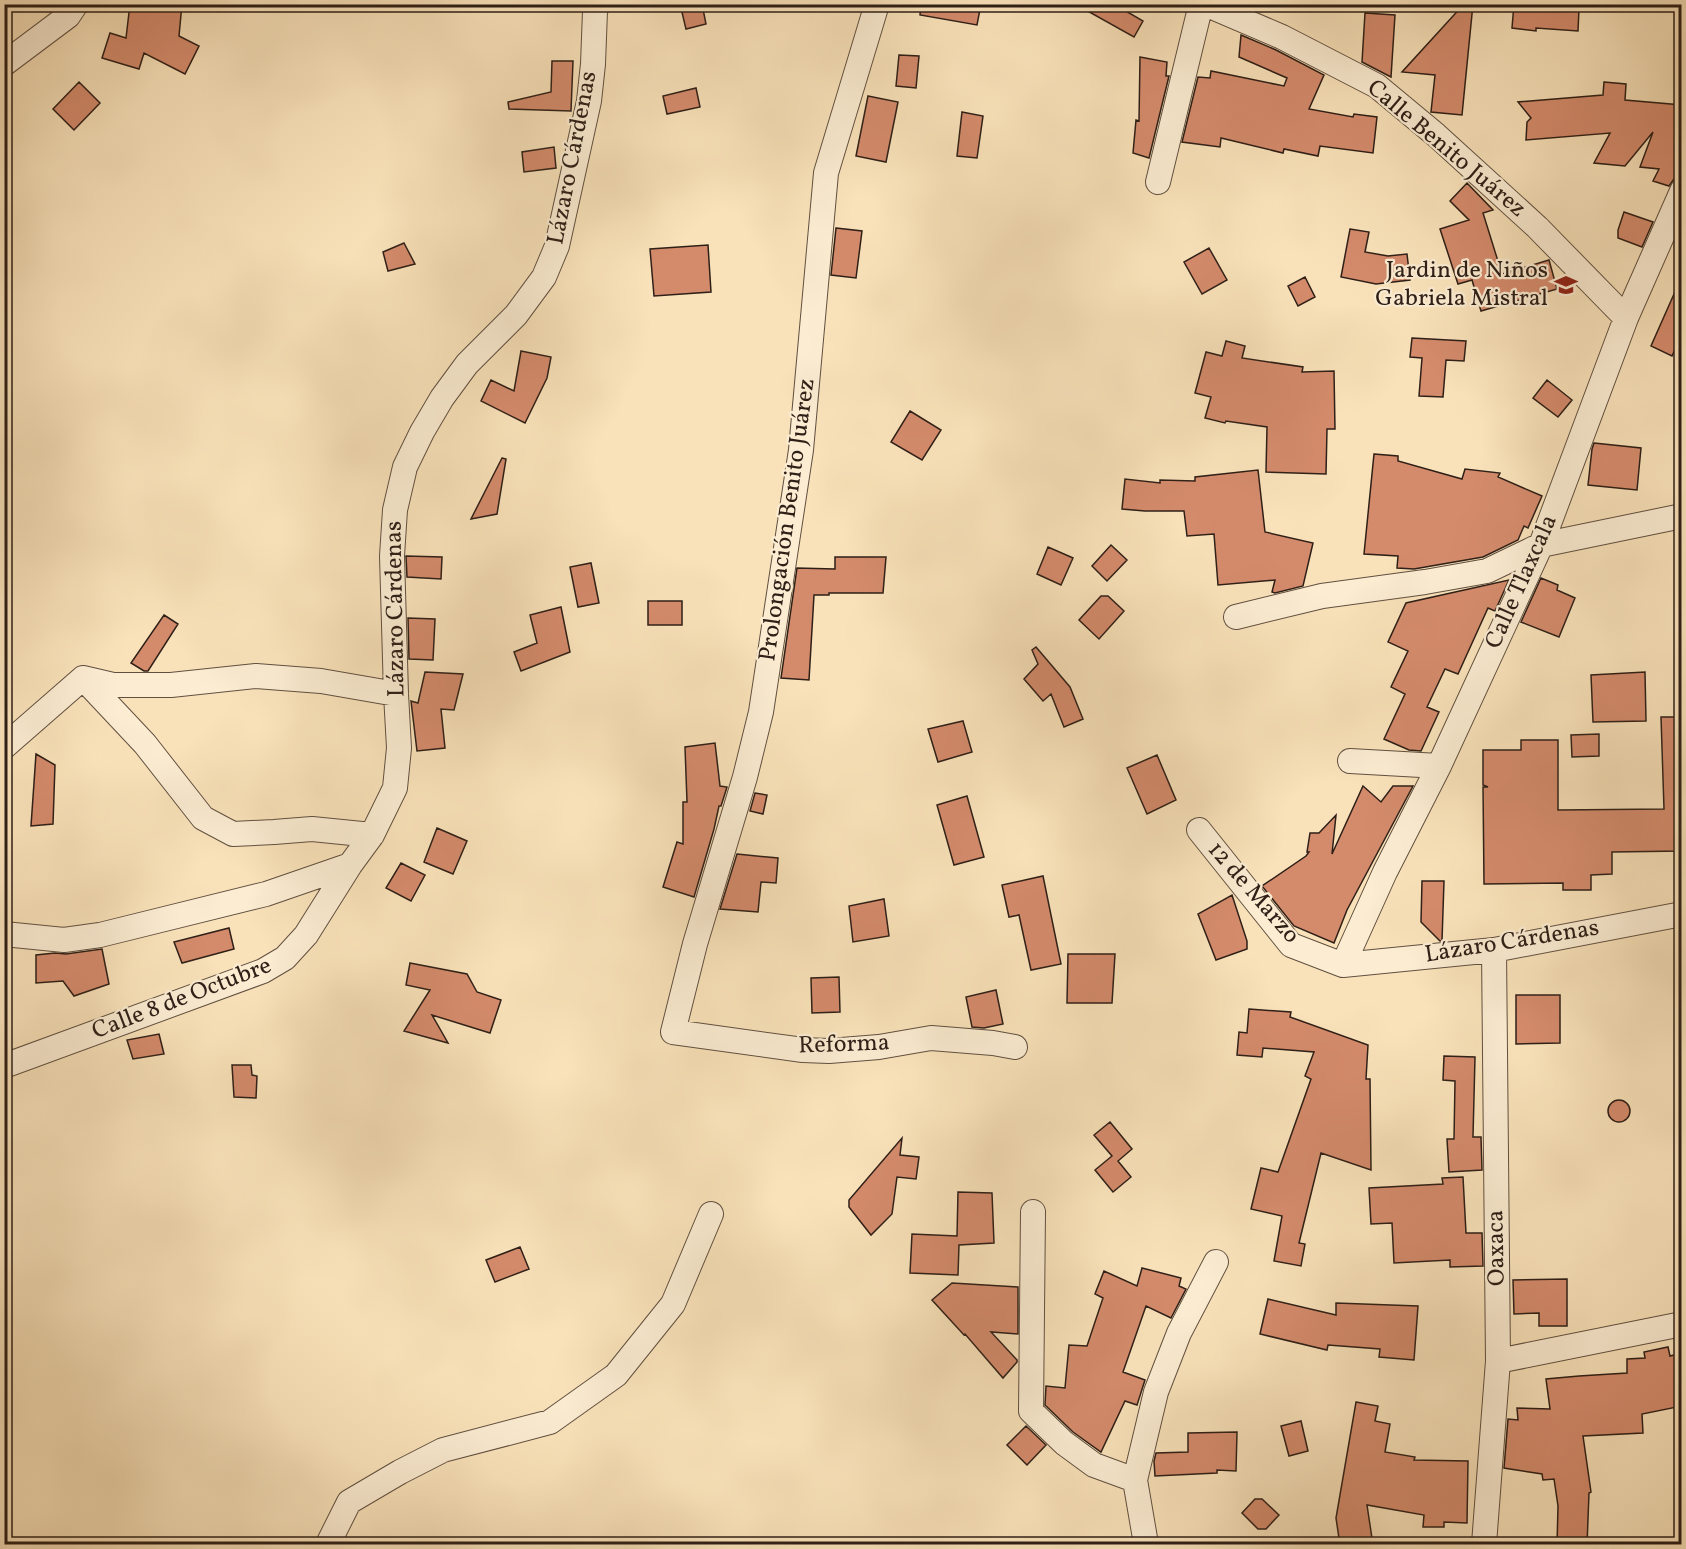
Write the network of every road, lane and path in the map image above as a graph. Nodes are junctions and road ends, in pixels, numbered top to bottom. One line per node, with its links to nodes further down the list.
1 (75, 4): 5 (street)
2 (598, 4): 13 (street, Lázaro Cárdenas)
3 (877, 4): 24 (street, Prolongación Benito Juárez)
4 (1203, 4): 6 (street); 8 (street, Calle Benito Juárez)
5 (4, 64)
6 (1158, 182)
7 (1682, 191): 8 (street, Calle Tlaxcala)
8 (1626, 318): 10 (street, Calle Tlaxcala)
9 (1682, 516): 10 (street)
10 (1541, 545): 11 (street); 16 (street, Calle Tlaxcala)
11 (1236, 617)
12 (83, 678): 13 (street); 14 (street); 18 (street)
13 (396, 694): 18 (street, Lázaro Cárdenas)
14 (4, 747)
15 (1350, 761): 16 (street)
16 (1439, 765): 23 (street, Calle Tlaxcala)
17 (1198, 830): 23 (street, 12 de Marzo)
18 (372, 835): 19 (street, Lázaro Cárdenas)
19 (350, 865): 21 (street); 26 (street, Calle 8 de Octubre)
20 (1682, 914): 22 (street, Lázaro Cárdenas)
21 (4, 934)
22 (1494, 950): 23 (street, Lázaro Cárdenas); 31 (street, Oaxaca)
23 (1343, 965)
24 (673, 1032): 25 (street, Reforma)
25 (1015, 1047)
26 (4, 1066)
27 (1033, 1212): 32 (street)
28 (711, 1214): 34 (street)
29 (1215, 1262): 32 (street)
30 (1682, 1324): 31 (street)
31 (1498, 1361): 35 (street, Oaxaca)
32 (1135, 1480): 33 (street)
33 (1145, 1541)
34 (328, 1545)
35 (1484, 1545)

